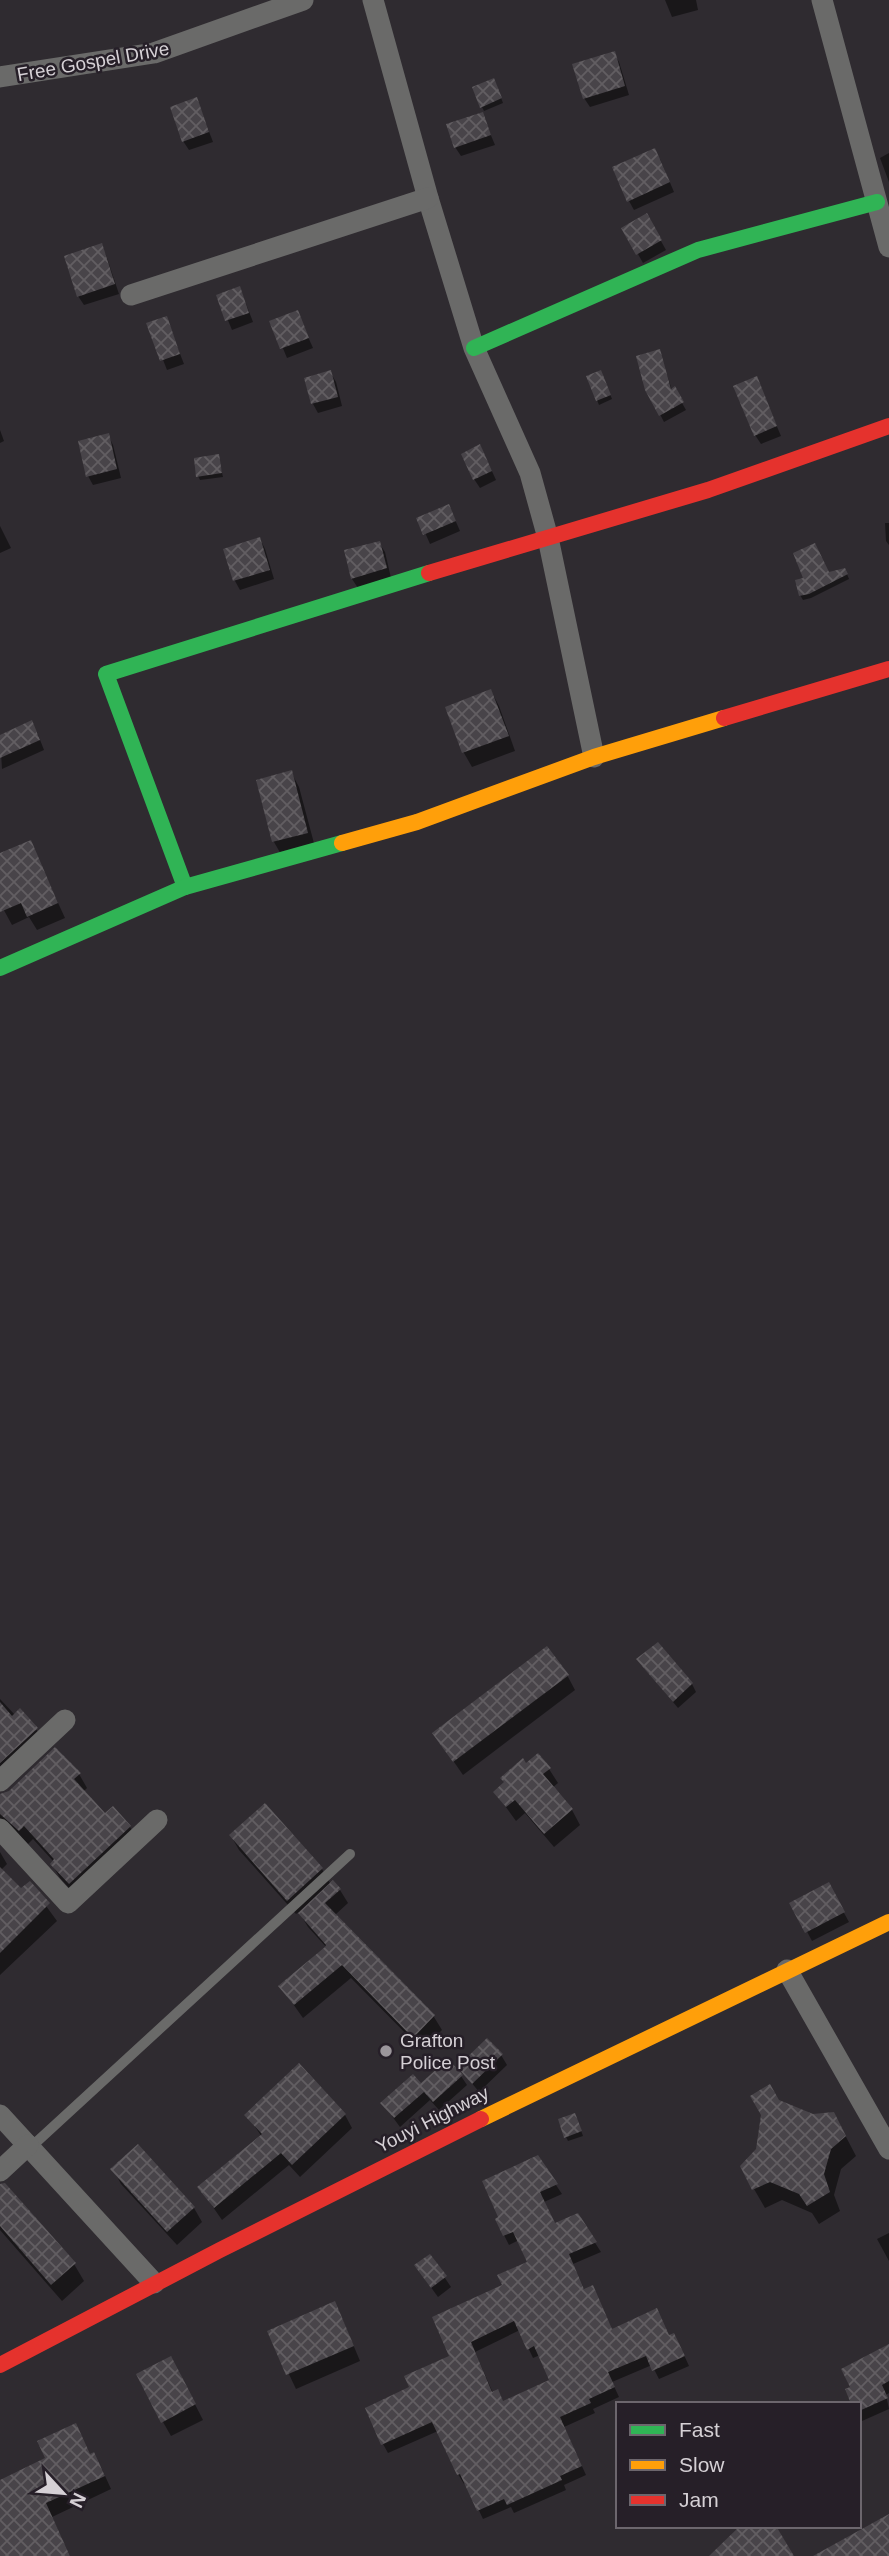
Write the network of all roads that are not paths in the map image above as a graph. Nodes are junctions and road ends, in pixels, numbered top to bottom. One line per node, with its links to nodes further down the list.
1 (303, 0): 4 (street, Free Gospel Drive)
2 (373, 0): 5 (street)
3 (822, 0): 6 (street)
4 (0, 77)
5 (428, 198): 8 (street); 9 (street)
6 (877, 202): 7 (street); 9 (street)
7 (889, 247)
8 (131, 295)
9 (474, 348): 11 (street)
10 (889, 426): 11 (street)
11 (548, 538): 13 (street); 14 (street)
12 (889, 669): 13 (street)
13 (594, 757): 14 (street)
14 (185, 887): 15 (street)
15 (0, 968)
16 (65, 1720): 17 (street)
17 (0, 1781)
18 (157, 1820): 19 (street)
19 (0, 1829)
20 (351, 1854): 24 (lane)
21 (889, 1922): 22 (street, Youyi Highway)
22 (787, 1970): 25 (street); 27 (street, Youyi Highway)
23 (0, 2115): 24 (street)
24 (29, 2146): 26 (street); 27 (street)
25 (889, 2149)
26 (0, 2171)
27 (154, 2283): 28 (street, Youyi Highway)
28 (0, 2365)

